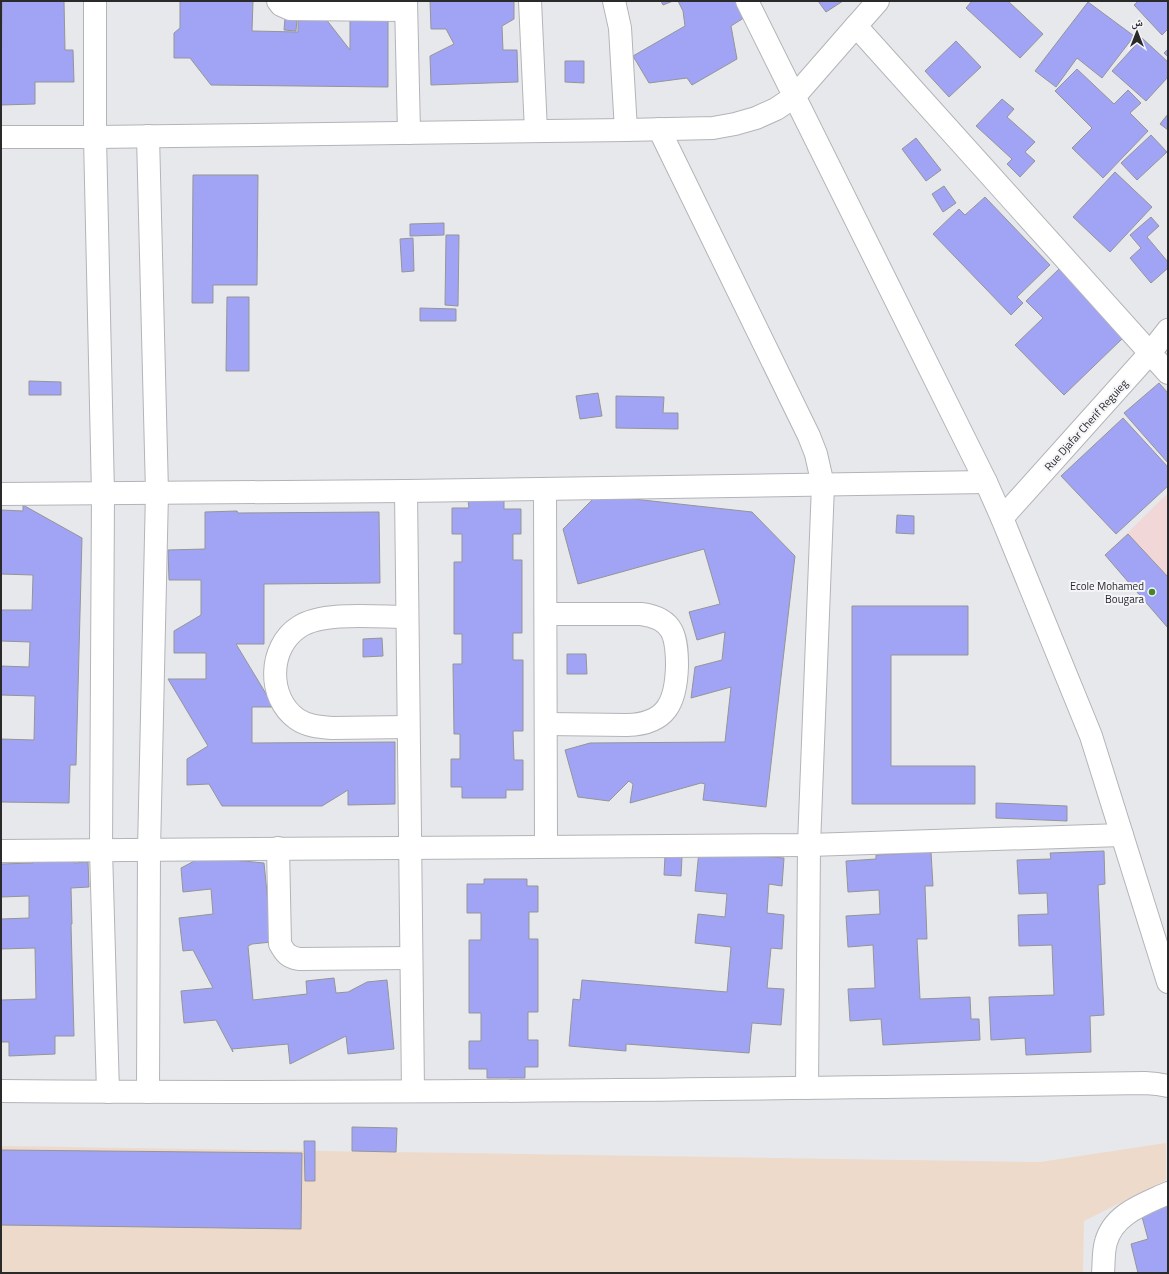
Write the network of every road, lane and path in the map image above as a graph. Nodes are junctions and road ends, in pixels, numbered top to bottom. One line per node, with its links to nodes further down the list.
1 (96, 1): 16 (street)
2 (278, 1): 7 (street)
3 (530, 1): 12 (street)
4 (614, 1): 10 (street)
5 (747, 1): 9 (street)
6 (878, 1): 8 (street)
7 (406, 6): 13 (street)
8 (856, 26): 9 (street); 18 (street)
9 (794, 97): 11 (street); 20 (street)
10 (626, 130): 11 (street); 12 (street)
11 (659, 130): 21 (street)
12 (536, 131): 13 (street)
13 (409, 133): 14 (street)
14 (148, 136): 16 (street); 24 (street)
15 (1, 137): 16 (street)
16 (95, 137): 26 (street)
17 (1168, 330): 18 (street, Rue Djafar Cherif Reguieg)
18 (1150, 353): 19 (street); 27 (street, Rue Djafar Cherif Reguieg)
19 (1168, 373)
20 (986, 482): 21 (street); 27 (street)
21 (823, 485): 22 (street); 33 (street)
22 (545, 489): 23 (street); 28 (street)
23 (406, 491): 24 (street); 29 (street)
24 (157, 492): 26 (street); 38 (street)
25 (1, 494): 26 (street)
26 (103, 494): 37 (street)
27 (1002, 518): 32 (street)
28 (546, 614): 30 (street); 30 (street)
29 (407, 617): 31 (street); 31 (street)
30 (546, 724): 34 (street)
31 (408, 727): 36 (street)
32 (1122, 835): 33 (street); 41 (street)
33 (809, 844): 34 (street); 43 (street)
34 (546, 846): 36 (street)
35 (278, 848): 36 (street); 38 (street); 40 (street)
36 (409, 848): 40 (street)
37 (101, 850): 38 (street); 39 (street); 46 (street)
38 (149, 850): 47 (street)
39 (1, 851)
40 (411, 958): 45 (street)
41 (1168, 982)
42 (1168, 1086): 43 (street)
43 (807, 1088): 45 (street)
44 (1, 1091): 46 (street)
45 (413, 1091): 47 (street)
46 (108, 1092): 47 (street)
47 (148, 1092)
48 (1168, 1193): 49 (street)
49 (1103, 1273)

